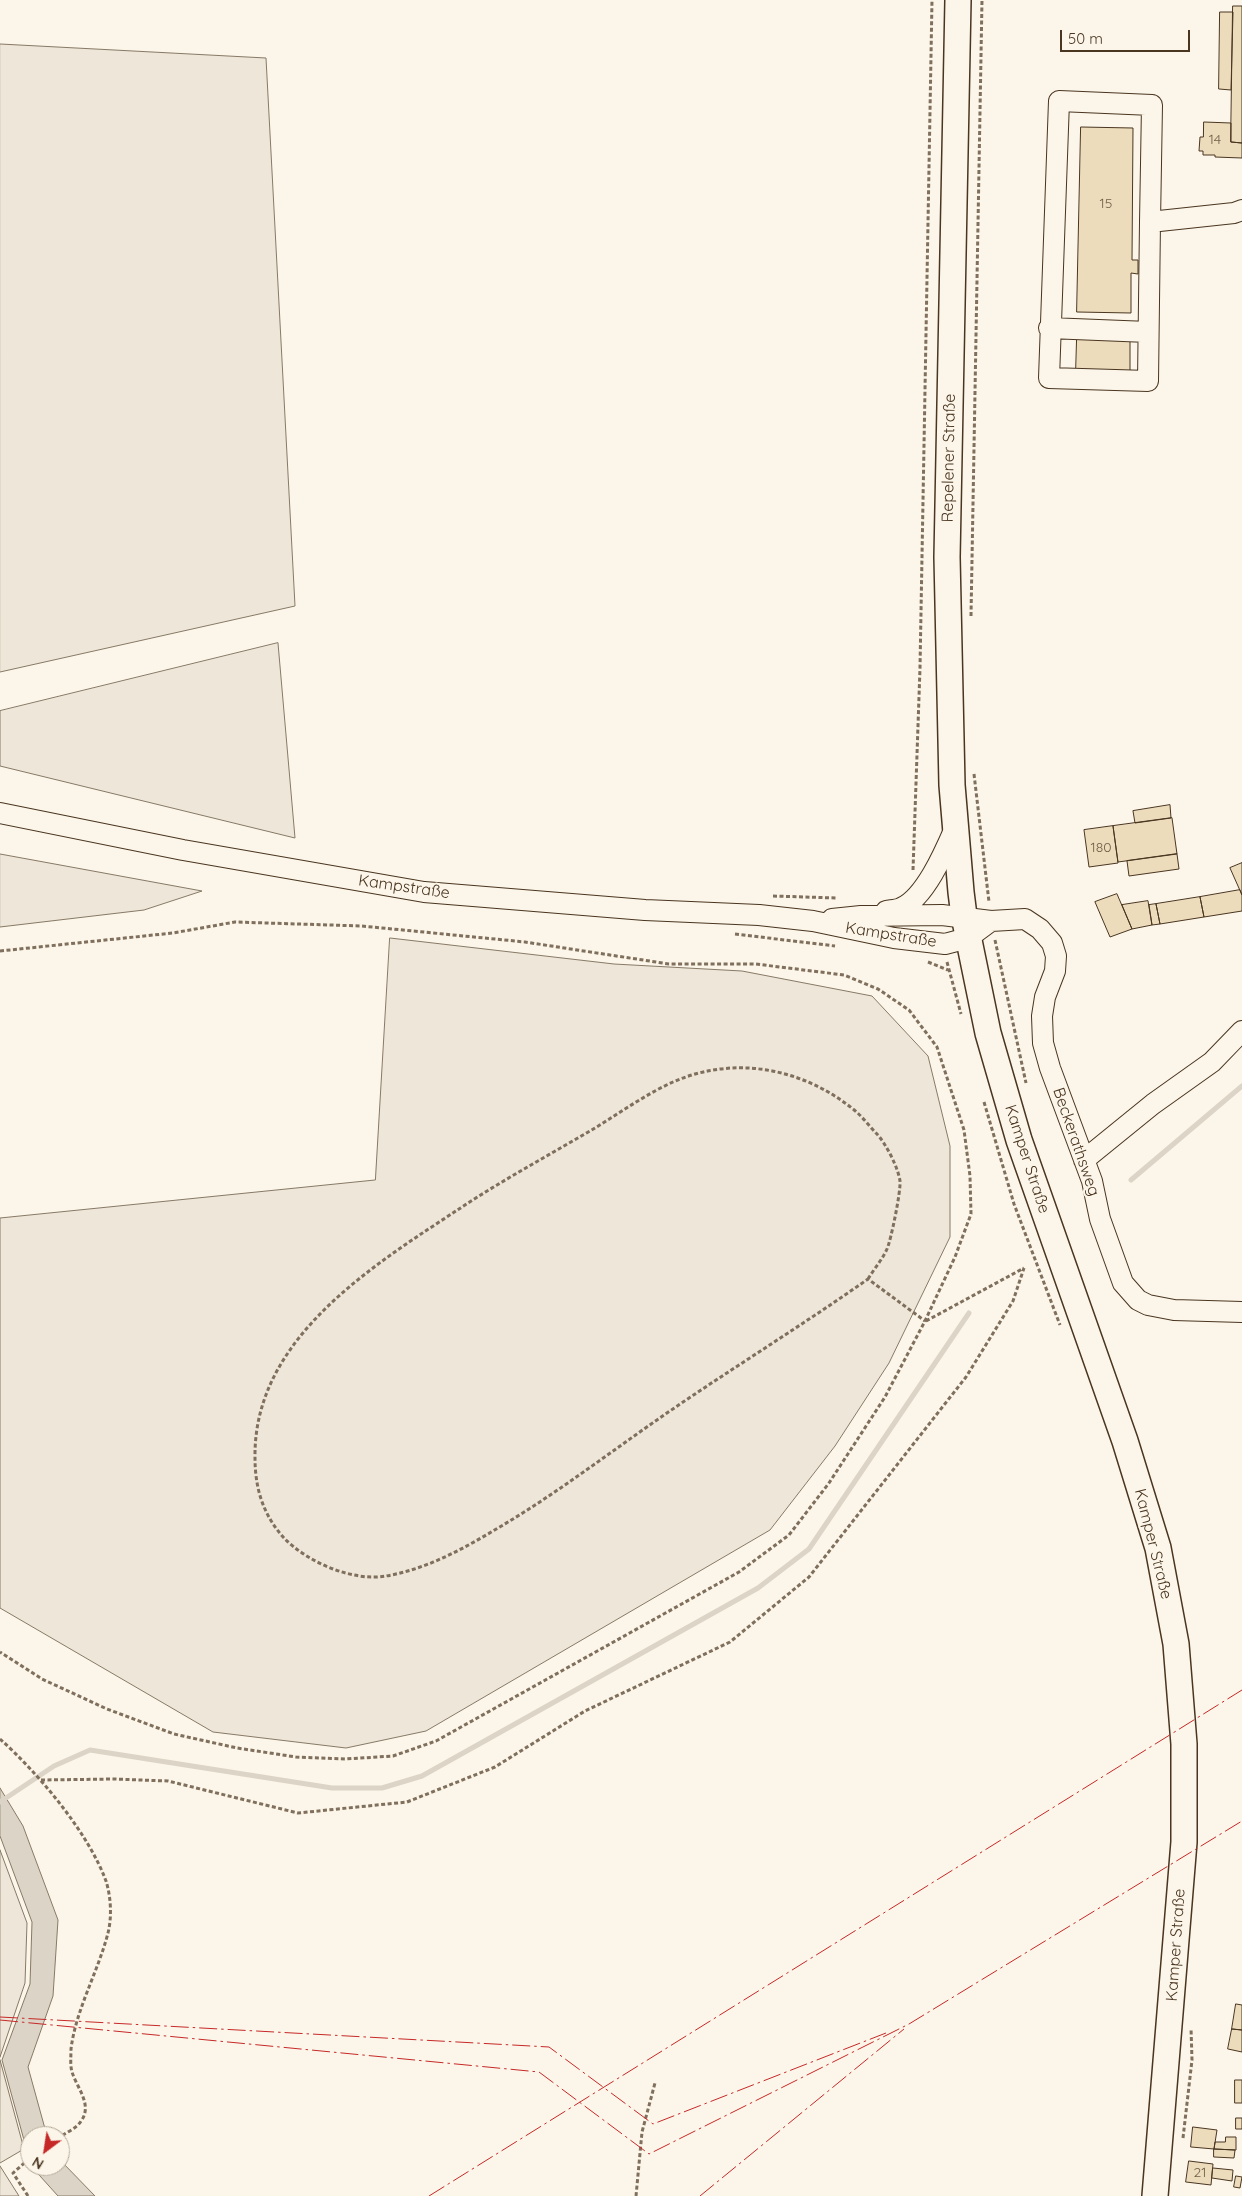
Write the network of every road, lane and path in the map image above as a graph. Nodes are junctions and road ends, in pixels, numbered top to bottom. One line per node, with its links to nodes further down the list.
1 (932, 0): 9 (path)
2 (958, 0): 8 (main road, Repelener Straße)
3 (1238, 212): 4 (street)
4 (1150, 222): 5 (street); 6 (street)
5 (1049, 328): 6 (street); 6 (street)
6 (1148, 332)
7 (0, 813): 13 (street, Kampstraße)
8 (955, 828): 12 (street, Kampstraße); 14 (main road, Repelener Straße)
9 (912, 877)
10 (769, 896): 11 (path)
11 (839, 899)
12 (861, 916): 13 (street, Kampstraße); 14 (street, Kampstraße)
13 (813, 921): 14 (street, Kampstraße)
14 (966, 927): 20 (street, Beckerathsweg); 33 (main road, Kamper Straße)
15 (0, 951): 23 (path)
16 (948, 970): 17 (path)
17 (961, 1016)
18 (1242, 1031): 20 (street)
19 (984, 1100): 24 (path)
20 (1084, 1160): 22 (street, Beckerathsweg)
21 (868, 1279): 21 (path); 23 (path)
22 (1242, 1312)
23 (925, 1321): 25 (path); 27 (path)
24 (1062, 1330)
25 (0, 1652)
26 (0, 1739): 27 (path)
27 (40, 1780): 29 (path)
28 (655, 2083): 32 (path)
29 (70, 2130)
30 (20, 2167): 31 (path)
31 (28, 2196)
32 (636, 2196)
33 (1155, 2196)

